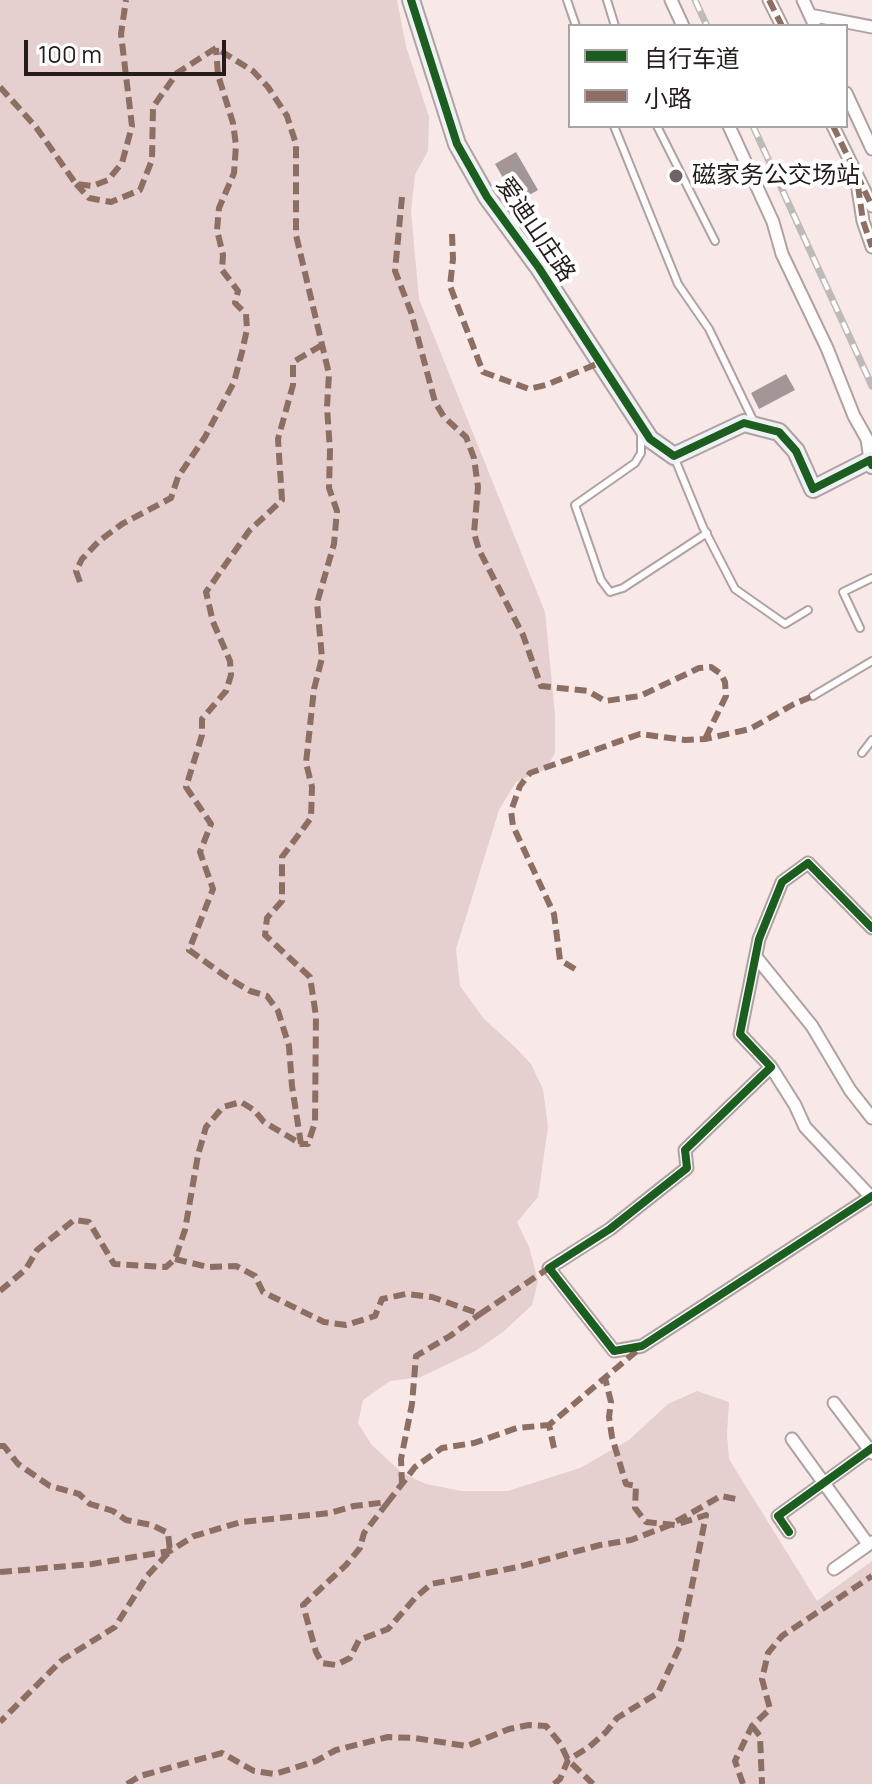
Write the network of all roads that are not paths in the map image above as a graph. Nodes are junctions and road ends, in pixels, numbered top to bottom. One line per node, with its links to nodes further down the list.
1 (411, 0): 26 (street, 爱迪山庄路)
2 (567, 0): 8 (lane)
3 (607, 0): 9 (lane)
4 (671, 0): 10 (street)
5 (769, 0): 11 (street)
6 (803, 0): 7 (street)
7 (812, 20): 12 (street)
8 (575, 24)
9 (614, 24)
10 (682, 24)
11 (781, 24)
12 (846, 24)
13 (848, 24): 14 (street)
14 (872, 27)
15 (848, 97): 20 (street)
16 (615, 128): 25 (lane)
17 (658, 128): 23 (lane)
18 (730, 128): 28 (street)
19 (834, 128): 21 (street)
20 (872, 149)
21 (855, 170): 22 (street); 24 (street)
22 (872, 206)
23 (715, 241)
24 (872, 247)
25 (756, 426): 27 (street); 28 (street)
26 (642, 427): 27 (street, 爱迪山庄路); 29 (lane)
27 (674, 456): 29 (lane)
28 (871, 462)
29 (707, 533): 31 (lane)
30 (872, 578): 32 (lane)
31 (808, 610)
32 (860, 628)
33 (869, 663): 34 (lane); 35 (lane)
34 (872, 673)
35 (813, 696)
36 (872, 740): 37 (lane)
37 (862, 753)
38 (872, 928): 39 (street)
39 (756, 957): 40 (street); 41 (street)
40 (771, 1067): 42 (street); 42 (street)
41 (872, 1118)
42 (871, 1196)
43 (834, 1403): 45 (street)
44 (792, 1439): 46 (street)
45 (871, 1450): 46 (street)
46 (824, 1483): 47 (street); 48 (street)
47 (789, 1532)
48 (870, 1543): 49 (street)
49 (834, 1569)

